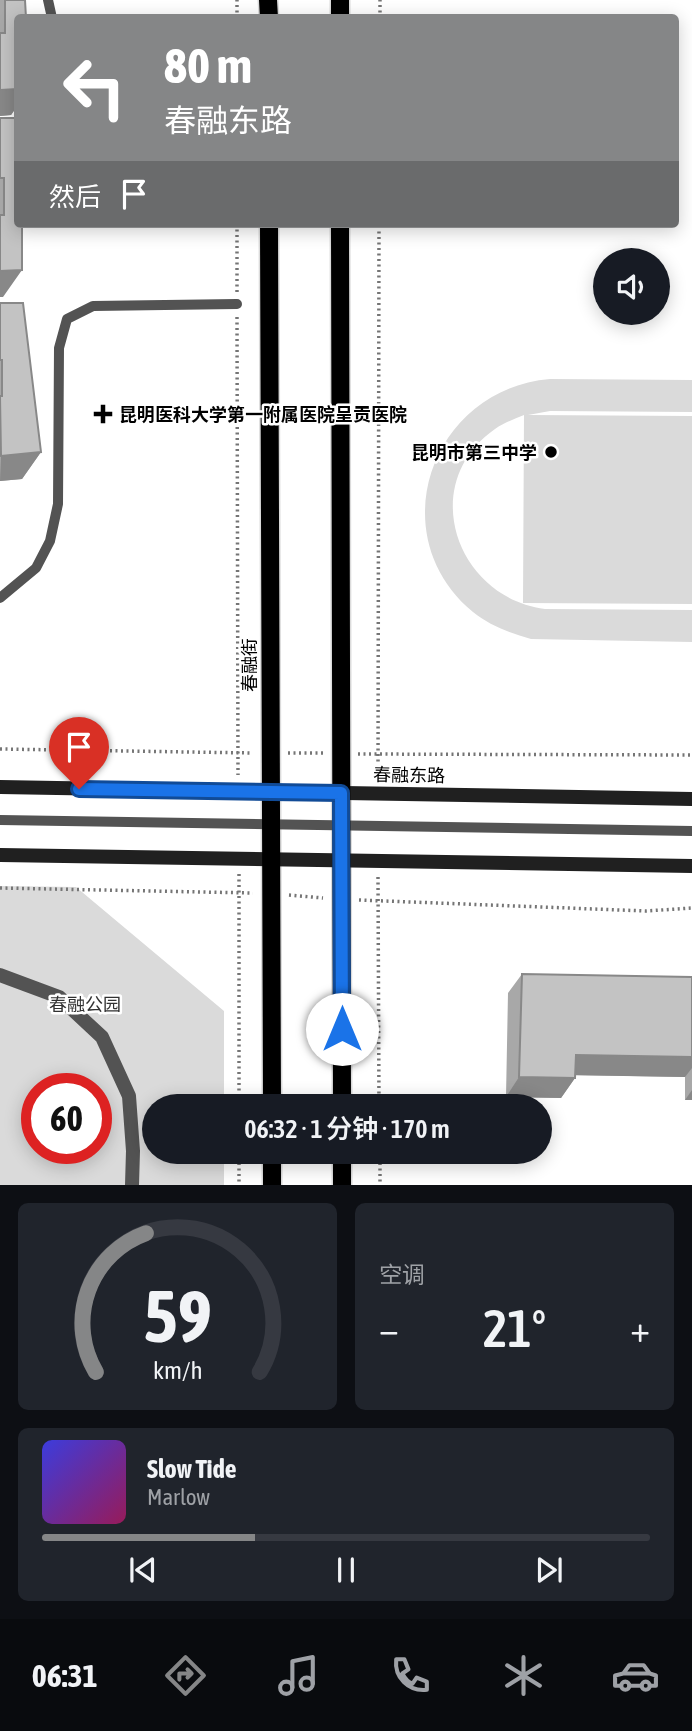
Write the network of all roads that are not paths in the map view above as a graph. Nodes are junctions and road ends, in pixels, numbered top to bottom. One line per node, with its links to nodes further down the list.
1 (269, 228): 6 (main road, 春融街)
2 (340, 228): 7 (main road)
3 (237, 304): 4 (lane)
4 (0, 598)
5 (0, 787): 6 (main road, 春融东路)
6 (271, 792): 7 (main road, 春融东路); 10 (main road, 春融街)
7 (341, 793): 8 (main road, 春融东路); 11 (main road)
8 (692, 799)
9 (0, 820): 10 (lane)
10 (271, 825): 11 (lane); 14 (main road, 春融街)
11 (341, 825): 12 (lane); 15 (main road)
12 (692, 831)
13 (0, 855): 14 (main road)
14 (271, 859): 15 (main road); 18 (main road, 春融街)
15 (341, 861): 16 (main road); 19 (main road)
16 (692, 866)
17 (0, 975): 22 (street)
18 (272, 1094)
19 (342, 1094)
20 (272, 1164): 23 (main road)
21 (342, 1164): 24 (main road)
22 (132, 1185)
23 (272, 1185)
24 (342, 1185)

